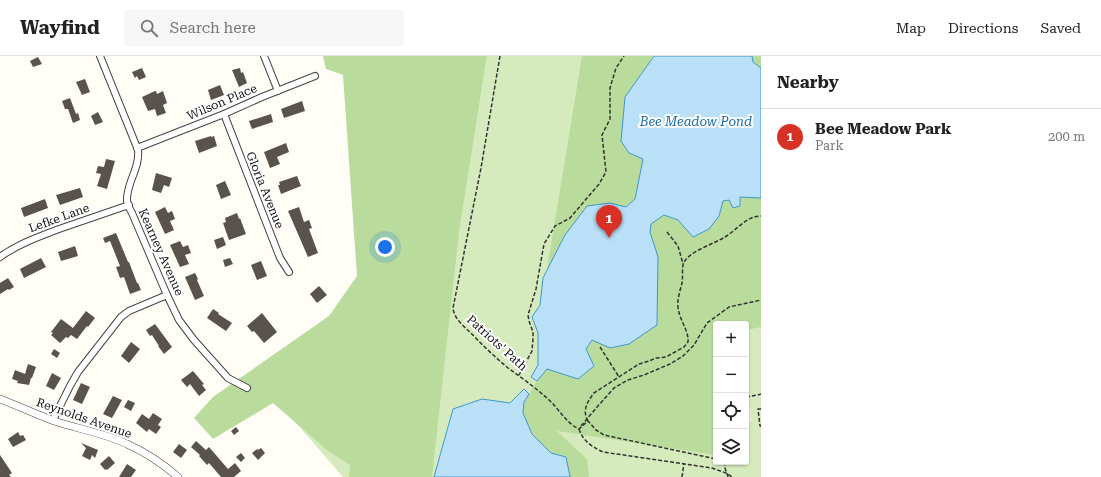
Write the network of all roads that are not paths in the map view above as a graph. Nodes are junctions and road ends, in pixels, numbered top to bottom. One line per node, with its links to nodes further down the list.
1 (100, 56): 6 (street, Kearney Avenue)
2 (264, 56): 4 (street)
3 (315, 76): 4 (street, Wilson Place)
4 (278, 90): 5 (street, Wilson Place)
5 (224, 114): 6 (street, Wilson Place); 9 (street, Gloria Avenue)
6 (137, 148): 7 (street, Kearney Avenue)
7 (129, 205): 8 (street, Lefke Lane); 10 (street, Kearney Avenue)
8 (0, 257)
9 (289, 272)
10 (167, 295): 11 (street, Kearney Avenue); 13 (street)
11 (247, 388)
12 (0, 398): 13 (street, Reynolds Avenue)
13 (53, 420): 14 (street, Reynolds Avenue)
14 (178, 477)

